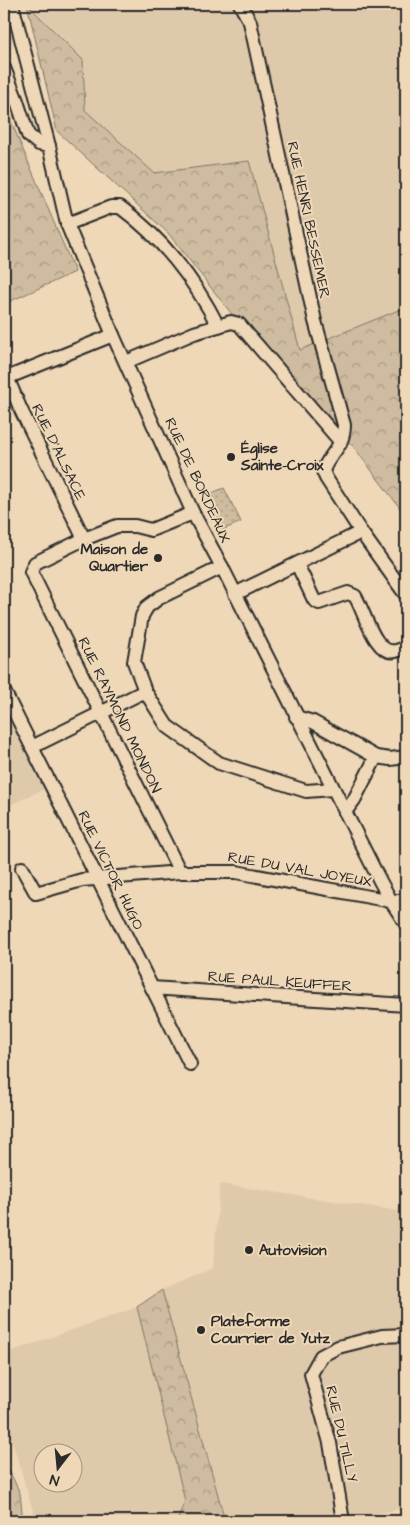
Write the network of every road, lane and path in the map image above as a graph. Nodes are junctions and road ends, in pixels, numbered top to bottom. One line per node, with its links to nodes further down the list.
1 (12, 4): 4 (street, RUE DE BORDEAUX)
2 (240, 4): 10 (street, RUE HENRI BESSEMER)
3 (4, 68): 4 (street)
4 (49, 146): 5 (street, RUE DE BORDEAUX)
5 (68, 224): 6 (street); 7 (street, RUE DE BORDEAUX)
6 (218, 326): 8 (street); 10 (street)
7 (113, 335): 8 (street, RUE DE BORDEAUX); 9 (street)
8 (126, 362): 11 (street, RUE DE BORDEAUX)
9 (6, 378): 13 (street, RUE D'ALSACE)
10 (340, 444): 12 (street)
11 (193, 513): 13 (street); 15 (street, RUE DE BORDEAUX)
12 (361, 532): 14 (street); 17 (street)
13 (84, 539): 21 (street, RUE RAYMOND MONDON)
14 (298, 564): 16 (street); 18 (street)
15 (222, 567): 16 (street, RUE DE BORDEAUX); 20 (street)
16 (236, 594): 22 (street, RUE DE BORDEAUX)
17 (406, 595)
18 (406, 646)
19 (4, 690): 23 (street, RUE VICTOR HUGO)
20 (145, 691): 21 (street); 26 (street)
21 (101, 713): 23 (street); 29 (street, RUE RAYMOND MONDON)
22 (296, 716): 24 (street); 26 (street, RUE DE BORDEAUX)
23 (32, 747): 30 (street, RUE VICTOR HUGO)
24 (376, 757): 25 (street); 27 (street)
25 (406, 757)
26 (333, 789): 27 (street, RUE DE BORDEAUX)
27 (345, 812): 32 (street, RUE DE BORDEAUX)
28 (22, 868): 30 (street, RUE DU VAL JOYEUX)
29 (180, 872): 30 (street, RUE DU VAL JOYEUX); 32 (street, RUE DU VAL JOYEUX)
30 (98, 879): 34 (street, RUE VICTOR HUGO)
31 (406, 901): 32 (street, RUE DU VAL JOYEUX)
32 (391, 902): 33 (street, RUE DE BORDEAUX)
33 (406, 924)
34 (152, 988): 35 (street, RUE PAUL KEUFFER); 36 (street, RUE VICTOR HUGO)
35 (406, 1005)
36 (190, 1064)
37 (406, 1335): 38 (street, RUE DU TILLY)
38 (343, 1521)

